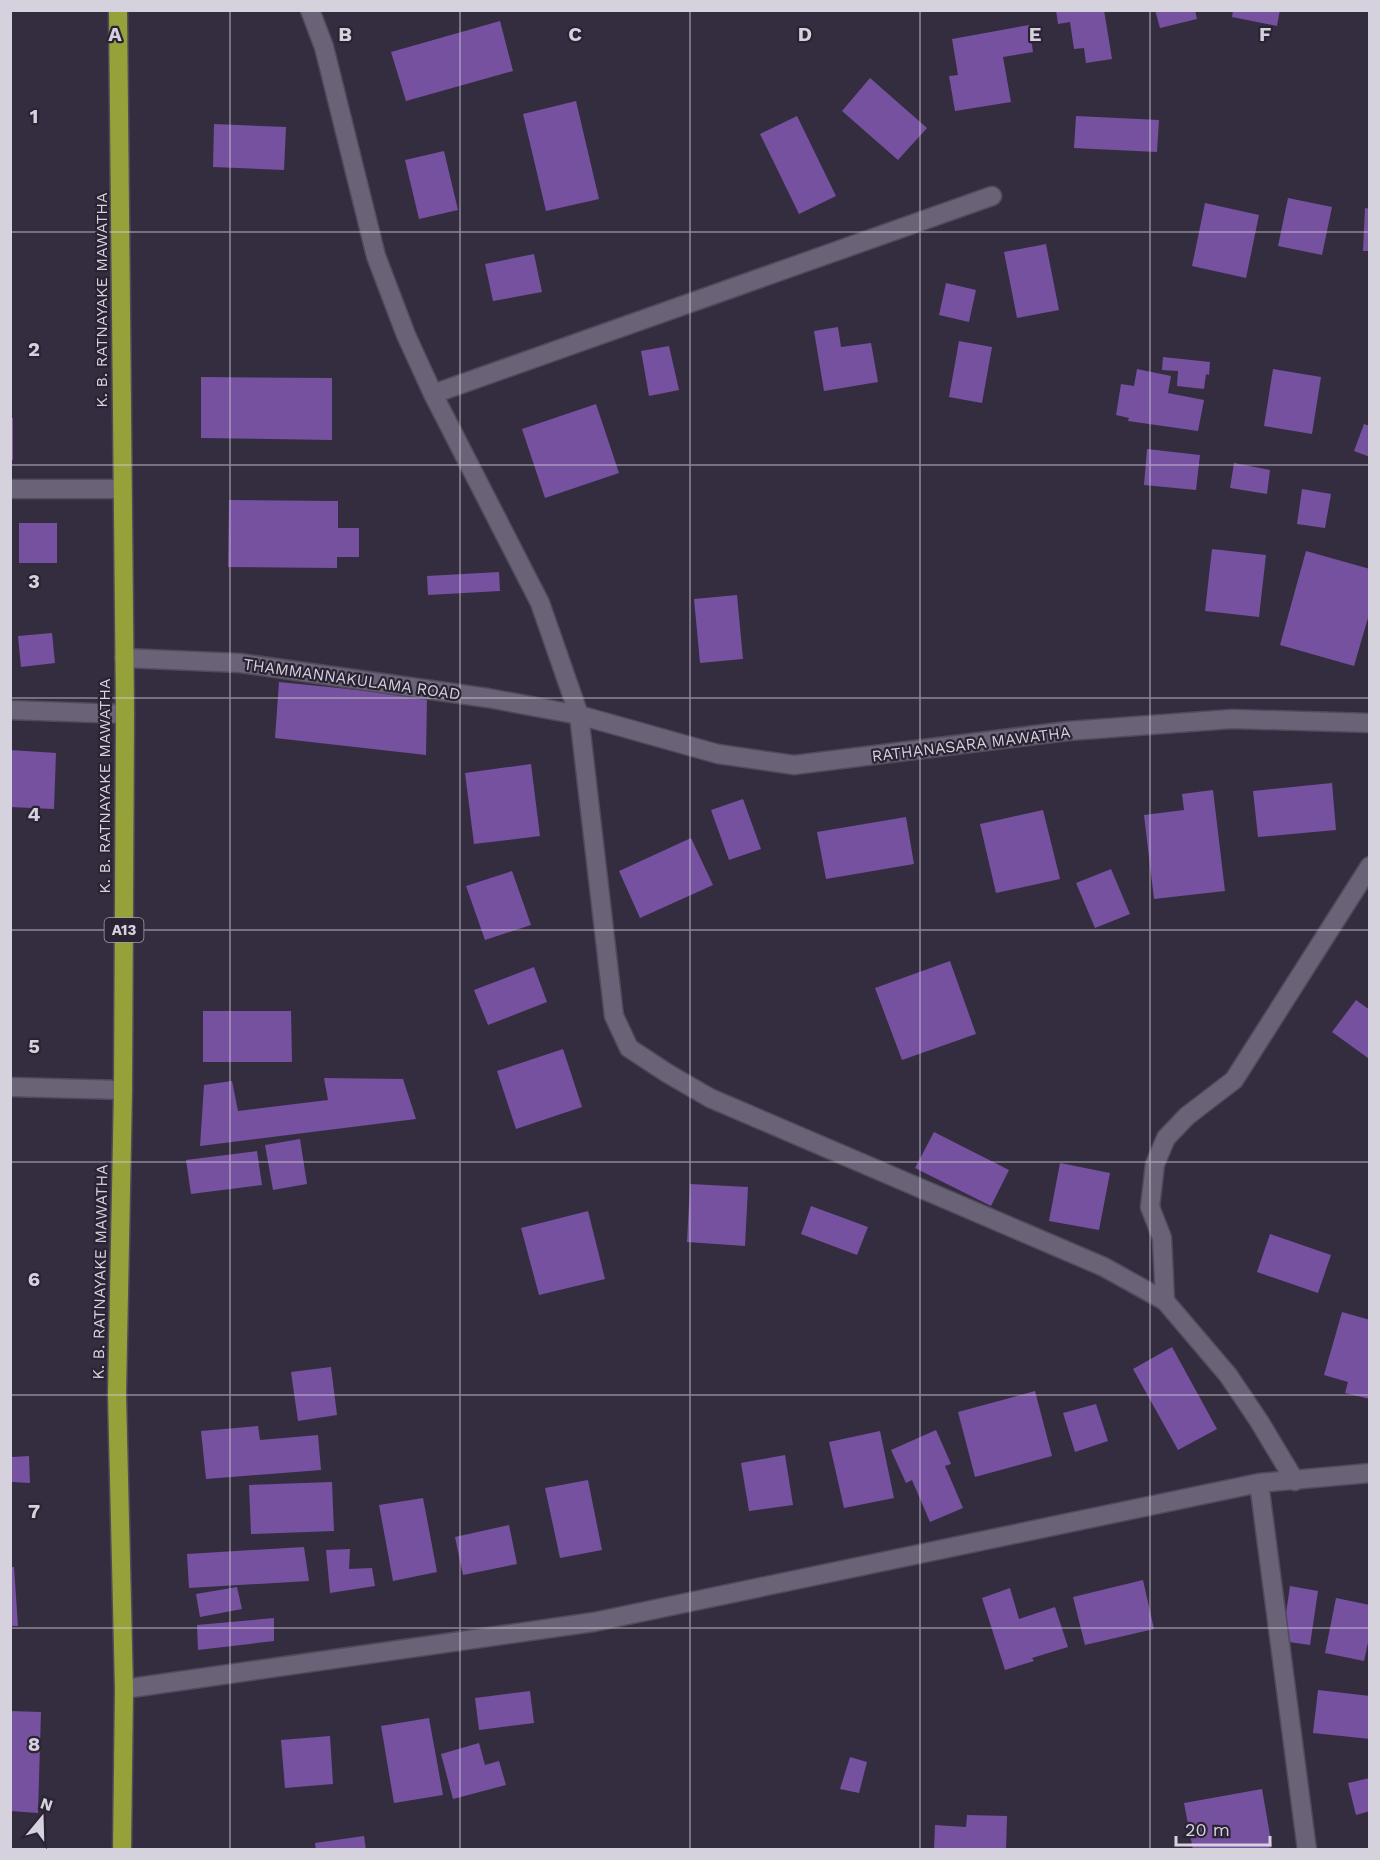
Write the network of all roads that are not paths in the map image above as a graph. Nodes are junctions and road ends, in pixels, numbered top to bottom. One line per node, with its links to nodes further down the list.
1 (118, 10): 6 (highway, K. B. RATNAYAKE MAWATHA / A13)
2 (310, 10): 4 (street)
3 (992, 196): 4 (street)
4 (432, 394): 10 (street)
5 (10, 489): 6 (street)
6 (122, 489): 7 (highway, K. B. RATNAYAKE MAWATHA / A13)
7 (123, 658): 9 (highway, K. B. RATNAYAKE MAWATHA / A13); 10 (street, THAMMANNAKULAMA ROAD)
8 (10, 710): 9 (street)
9 (125, 714): 14 (highway, K. B. RATNAYAKE MAWATHA / A13)
10 (579, 715): 11 (street, RATHANASARA MAWATHA); 15 (street)
11 (1370, 723)
12 (1370, 866): 15 (street)
13 (10, 1087): 14 (street)
14 (123, 1090): 19 (highway, K. B. RATNAYAKE MAWATHA / A13)
15 (1165, 1301): 17 (street)
16 (1370, 1473): 17 (street)
17 (1295, 1481): 18 (street)
18 (1259, 1484): 19 (street); 21 (street)
19 (124, 1689): 20 (highway, K. B. RATNAYAKE MAWATHA / A13)
20 (122, 1850)
21 (1307, 1850)

